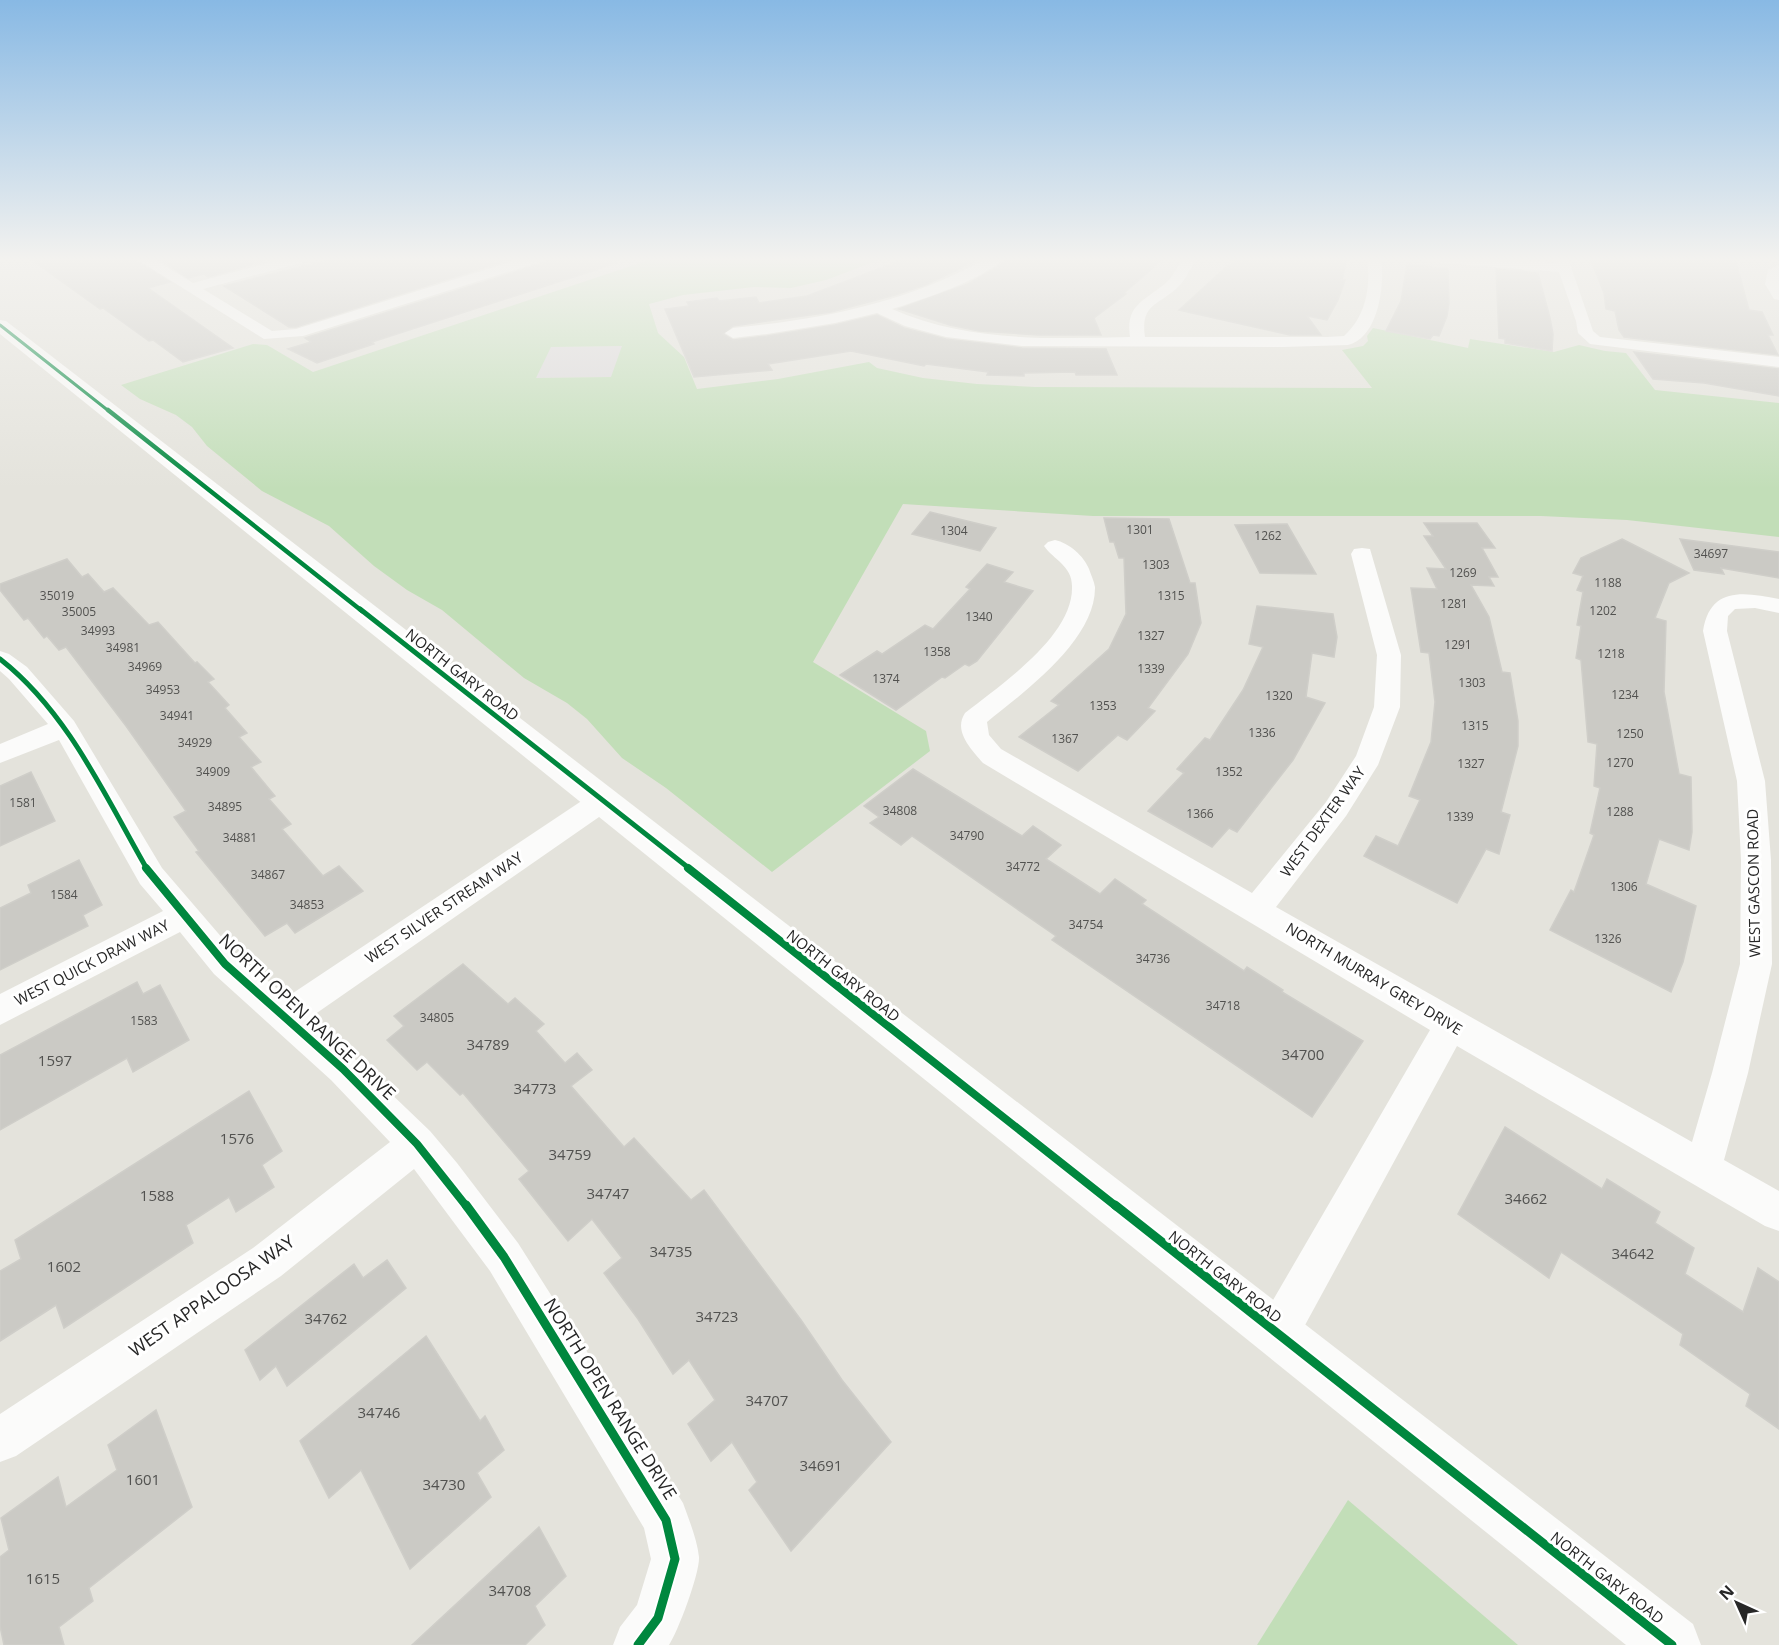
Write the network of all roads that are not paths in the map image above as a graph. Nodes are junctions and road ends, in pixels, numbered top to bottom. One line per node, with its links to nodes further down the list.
1 (12, 335): 16 (main road, NORTH GARY ROAD)
2 (267, 335): 3 (street)
3 (288, 335)
4 (961, 335): 8 (street)
5 (1137, 335): 8 (street)
6 (1355, 335): 8 (street)
7 (1588, 335): 9 (street)
8 (1138, 341)
9 (1779, 362)
10 (1055, 546): 17 (street, NORTH MURRAY GREY DRIVE)
11 (1362, 554): 17 (street, WEST DEXTER WAY)
12 (1779, 606): 23 (street, WEST GASCON ROAD)
13 (0, 659): 14 (street, NORTH OPEN RANGE DRIVE)
14 (65, 727): 15 (street); 18 (street, NORTH OPEN RANGE DRIVE)
15 (0, 754)
16 (602, 801): 20 (street, WEST SILVER STREAM WAY); 25 (main road, NORTH GARY ROAD)
17 (1257, 909): 21 (street, NORTH MURRAY GREY DRIVE)
18 (184, 915): 19 (street, WEST QUICK DRAW WAY); 20 (street, NORTH OPEN RANGE DRIVE)
19 (0, 1010)
20 (286, 1016): 22 (street, NORTH OPEN RANGE DRIVE)
21 (1451, 1025): 23 (street, NORTH MURRAY GREY DRIVE); 25 (street)
22 (417, 1144): 26 (street, WEST APPALOOSA WAY); 27 (street, NORTH OPEN RANGE DRIVE)
23 (1703, 1167): 24 (street, NORTH MURRAY GREY DRIVE)
24 (1779, 1212)
25 (1277, 1334): 28 (main road, NORTH GARY ROAD)
26 (0, 1440)
27 (638, 1645)
28 (1672, 1645)

